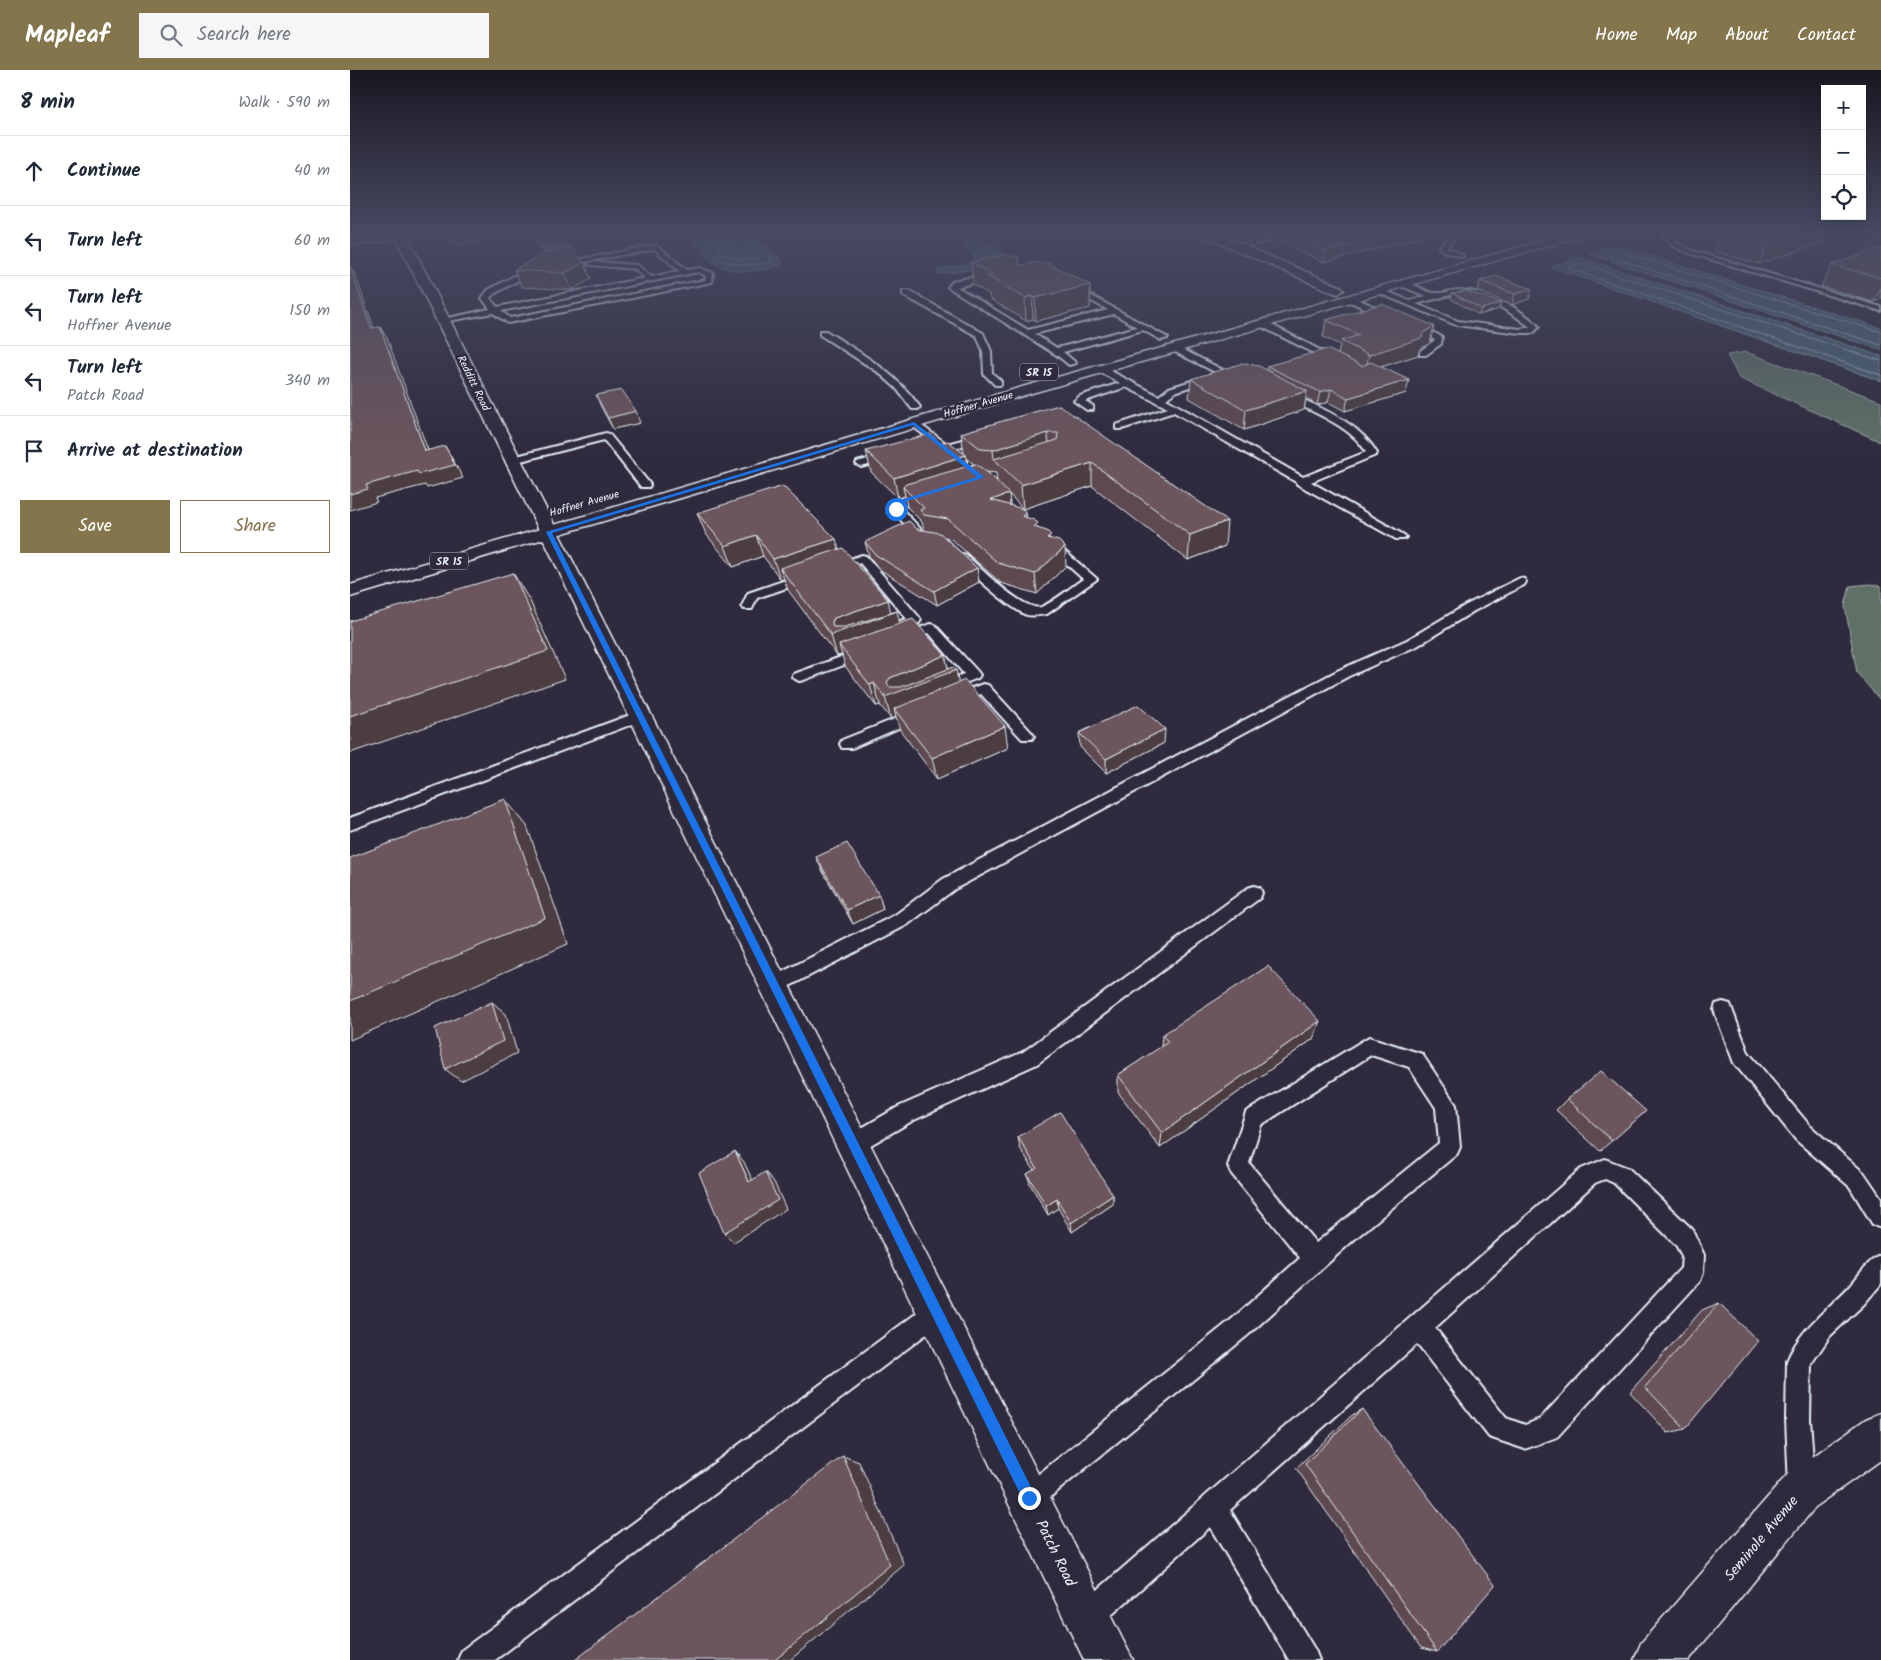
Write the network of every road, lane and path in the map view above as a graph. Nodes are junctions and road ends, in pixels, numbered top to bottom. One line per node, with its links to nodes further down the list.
1 (438, 308): 16 (main road, Redditt Road)
2 (504, 308): 12 (lane)
3 (574, 308): 12 (lane)
4 (933, 308): 28 (lane)
5 (987, 308): 20 (lane)
6 (1110, 308): 13 (lane)
7 (1293, 308): 21 (main road, Hoffner Avenue / SR 15)
8 (1299, 308): 17 (main road, Hoffner Avenue)
9 (1373, 308): 14 (lane)
10 (1420, 308): 11 (lane)
11 (1506, 308)
12 (495, 310): 16 (lane)
13 (1115, 311): 18 (lane); 20 (lane)
14 (1385, 314): 15 (lane); 23 (lane)
15 (1368, 319)
16 (443, 320): 41 (main road, Redditt Road)
17 (1263, 324): 21 (main road, Hoffner Avenue / SR 15); 25 (lane)
18 (1146, 328): 21 (lane); 22 (lane)
19 (823, 333): 35 (lane)
20 (1027, 333): 22 (lane)
21 (1169, 343): 24 (main road, Hoffner Avenue / SR 15); 26 (main road, Hoffner Avenue); 30 (lane)
22 (1056, 351): 24 (lane)
23 (1423, 353)
24 (1072, 363): 28 (main road, Hoffner Avenue / SR 15)
25 (1347, 366)
26 (1101, 369): 27 (lane); 35 (main road, Hoffner Avenue / SR 15)
27 (1127, 384): 30 (lane); 32 (lane)
28 (991, 385): 35 (main road, Hoffner Avenue)
29 (1276, 390): 45 (lane)
30 (1159, 400): 33 (lane)
31 (933, 402): 35 (main road, Hoffner Avenue / SR 15)
32 (1090, 408)
33 (1176, 408): 36 (lane); 45 (lane)
34 (897, 412): 35 (main road, Hoffner Avenue / SR 15)
35 (914, 415): 38 (lane); 49 (main road, Hoffner Avenue / SR 15)
36 (1118, 427)
37 (991, 435): 38 (lane)
38 (942, 445): 39 (lane); 42 (lane)
39 (921, 447)
40 (904, 452): 43 (lane)
41 (513, 460): 46 (lane); 49 (main road, Redditt Road)
42 (960, 460)
43 (861, 464)
44 (661, 480): 46 (main road, Hoffner Avenue)
45 (1301, 482): 52 (lane)
46 (644, 485): 47 (main road, Hoffner Avenue)
47 (626, 491)
48 (934, 492): 53 (lane)
49 (550, 519): 50 (main road, Hoffner Avenue / SR 15); 56 (main road, Hoffner Avenue / SR 15); 63 (main road, Patch Road)
50 (513, 524)
51 (1042, 537): 54 (lane)
52 (1400, 537)
53 (931, 540)
54 (954, 549)
55 (1520, 582): 68 (lane)
56 (350, 591)
57 (748, 606): 58 (lane)
58 (881, 632)
59 (896, 641): 62 (lane)
60 (878, 648): 61 (lane)
61 (799, 677)
62 (928, 693)
63 (641, 716): 66 (lane); 68 (main road, Patch Road)
64 (1027, 736): 65 (lane)
65 (847, 744)
66 (350, 824)
67 (1254, 893): 70 (lane)
68 (774, 985): 70 (main road, Patch Road)
69 (1723, 1010): 71 (lane)
70 (853, 1144): 74 (main road, Patch Road)
71 (1881, 1218)
72 (1315, 1259): 72 (lane); 78 (lane)
73 (1881, 1266): 77 (lane)
74 (937, 1312): 78 (main road, Patch Road); 81 (lane)
75 (1420, 1327): 75 (lane); 79 (lane)
76 (1881, 1434): 77 (main road, Seminole Avenue)
77 (1802, 1490): 84 (main road, Seminole Avenue)
78 (1029, 1498): 80 (main road, Patch Road)
79 (1214, 1507): 80 (lane); 83 (lane)
80 (1088, 1617): 82 (main road, Patch Road)
81 (472, 1660)
82 (1109, 1660)
83 (1305, 1660)
84 (1658, 1660)

